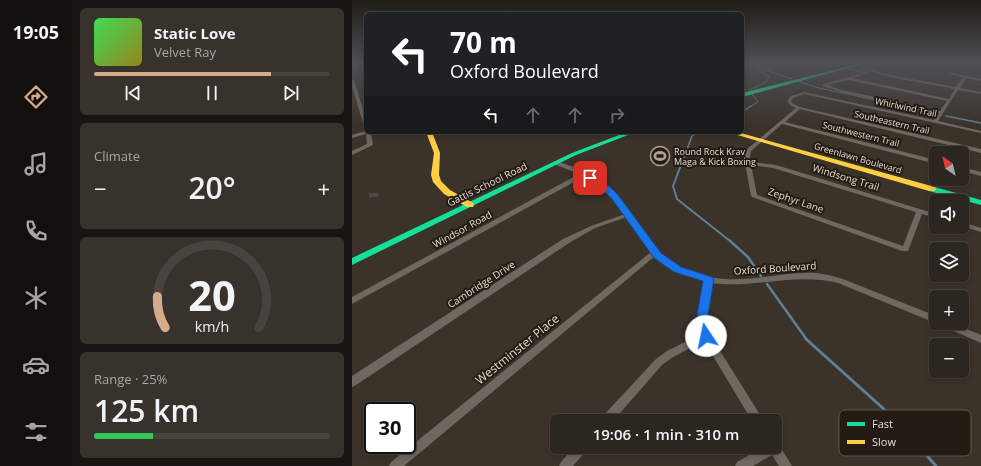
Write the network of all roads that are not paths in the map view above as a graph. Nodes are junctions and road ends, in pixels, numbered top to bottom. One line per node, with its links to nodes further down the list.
1 (353, 84): 13 (street)
2 (785, 84): 9 (main road)
3 (829, 84): 12 (street)
4 (871, 84): 10 (street)
5 (930, 84): 7 (street)
6 (961, 84): 7 (street)
7 (957, 89): 8 (street); 10 (street)
8 (981, 93)
9 (744, 94)
10 (949, 100): 12 (street)
11 (799, 108): 14 (street, Whirlwind Trail); 15 (street, Zephyr Lane); 25 (street, Southeastern Trail)
12 (940, 112): 14 (street)
13 (364, 119)
14 (935, 122): 16 (street, Whirlwind Trail)
15 (782, 123): 24 (street, Zephyr Lane); 27 (street, Southwestern Trail)
16 (981, 132)
17 (364, 133): 23 (street)
18 (368, 134): 26 (street)
19 (429, 134): 36 (main road)
20 (628, 134): 28 (main road, Gattis School Road)
21 (728, 134): 24 (main road, Greenlawn Boulevard)
22 (736, 134): 24 (main road, Greenlawn Boulevard)
23 (352, 137)
24 (758, 142): 29 (street, Zephyr Lane); 33 (main road, Greenlawn Boulevard); 34 (main road, Greenlawn Boulevard)
25 (981, 151)
26 (352, 153)
27 (929, 160)
28 (556, 163): 32 (street, Oxford Boulevard); 36 (main road, Gattis School Road)
29 (748, 163): 38 (street, Windsong Trail); 38 (street, Zephyr Lane)
30 (969, 171): 31 (street)
31 (981, 174)
32 (582, 175): 40 (street, Oxford Boulevard); 46 (street, Windsor Road)
33 (934, 194)
34 (981, 203)
35 (969, 204): 37 (main road)
36 (470, 205): 44 (main road, Gattis School Road)
37 (981, 208)
38 (920, 211): 39 (street, Windsong Trail)
39 (929, 214)
40 (628, 215): 43 (street, Oxford Boulevard); 51 (street, Cambridge Drive)
41 (969, 226): 42 (street)
42 (981, 230)
43 (655, 252): 45 (street, Oxford Boulevard); 57 (street, Westminster Place)
44 (352, 262)
45 (708, 279): 47 (street, Oxford Boulevard); 49 (street)
46 (352, 301)
47 (929, 317)
48 (960, 330): 50 (street)
49 (706, 336): 52 (street); 53 (street)
50 (981, 339)
51 (352, 382)
52 (612, 414)
53 (754, 414)
54 (576, 454): 58 (street)
55 (762, 454): 59 (street)
56 (778, 454): 60 (street)
57 (395, 466)
58 (565, 466)
59 (741, 466)
60 (786, 466)

